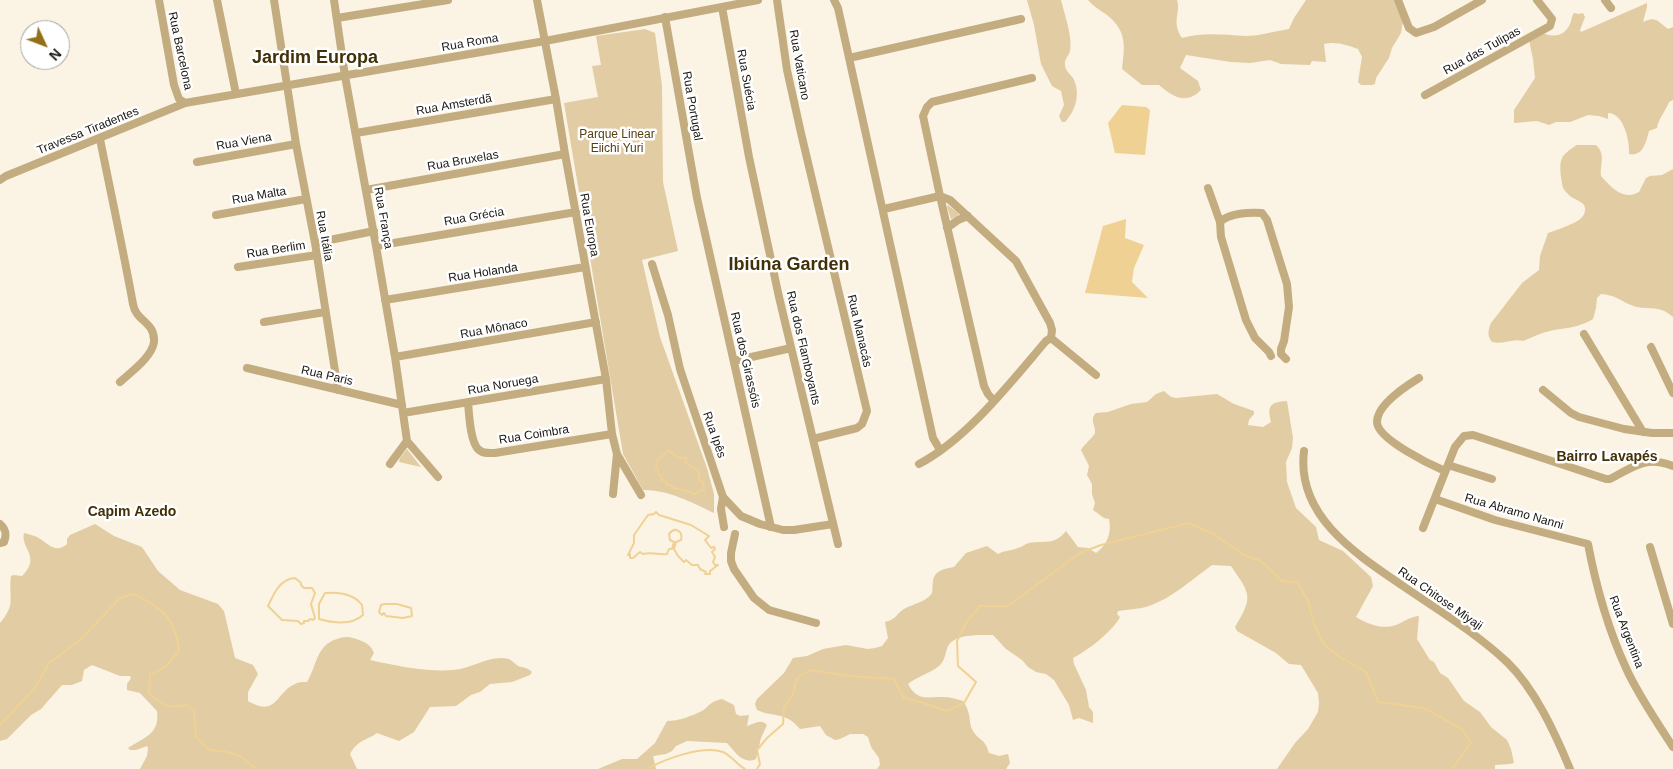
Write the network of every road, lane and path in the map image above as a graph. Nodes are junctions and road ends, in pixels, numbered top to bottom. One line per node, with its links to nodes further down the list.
1 (159, 0): 27 (street, Rua Barcelona)
2 (217, 0): 24 (street)
3 (274, 0): 23 (street, Rua Itália)
4 (334, 0): 17 (street, Rua França)
5 (448, 0): 17 (street)
6 (537, 0): 19 (street, Rua Europa)
7 (758, 0): 14 (street, Rua Roma)
8 (777, 0): 29 (street, Rua Vaticano)
9 (834, 0): 20 (street)
10 (1398, 0): 11 (street)
11 (1482, 0)
12 (1537, 0): 25 (street, Rua das Tulipas)
13 (1605, 0): 15 (street)
14 (722, 7): 16 (street, Rua Roma); 33 (street, Rua Suécia)
15 (1611, 8)
16 (665, 17): 19 (street, Rua Roma); 39 (street, Rua Portugal)
17 (337, 18): 21 (street, Rua França)
18 (1021, 19): 20 (street)
19 (545, 41): 21 (street, Rua Roma); 26 (street, Rua Europa)
20 (849, 58): 41 (street)
21 (344, 76): 23 (street, Rua Roma); 28 (street, Rua França)
22 (1032, 78): 38 (street)
23 (288, 85): 24 (street, Rua Roma); 31 (street, Rua Itália)
24 (236, 94): 27 (street, Rua Roma)
25 (1425, 95)
26 (556, 99): 28 (street, Rua Amsterdã); 32 (street, Rua Europa)
27 (185, 103): 30 (street, Travessa Tiradentes)
28 (356, 133): 37 (street, Rua França)
29 (801, 133): 80 (street, Rua Manacás)
30 (100, 139): 35 (street, Travessa Tiradentes); 70 (street)
31 (296, 144): 34 (street, Rua Viena); 40 (street, Rua Itália)
32 (564, 154): 37 (street, Rua Bruxelas); 42 (street, Rua Europa)
33 (749, 157): 61 (street, Rua dos Flamboyants)
34 (197, 162)
35 (0, 180)
36 (1208, 188): 45 (street)
37 (366, 190): 47 (street, Rua França)
38 (940, 196): 41 (street); 44 (street); 46 (street)
39 (697, 198): 65 (street, Rua dos Girassóis)
40 (306, 199): 43 (street, Rua Malta); 48 (street, Rua Itália)
41 (884, 208): 82 (street)
42 (576, 212): 49 (street, Rua Grécia); 52 (street, Rua Europa)
43 (216, 215)
44 (968, 216): 46 (street); 59 (street)
45 (1220, 222): 62 (street); 64 (street)
46 (947, 228): 74 (street)
47 (374, 231): 48 (street); 49 (street, Rua França)
48 (315, 243): 50 (street, Rua Itália)
49 (376, 246): 54 (street, Rua França)
50 (317, 255): 53 (street, Rua Berlim); 55 (street, Rua Itália)
51 (652, 264): 93 (street, Rua Ipês)
52 (585, 267): 54 (street, Rua Holanda); 57 (street, Rua Europa)
53 (238, 268)
54 (385, 300): 63 (street, Rua França)
55 (325, 312): 56 (street); 71 (street, Rua Itália)
56 (264, 322)
57 (596, 322): 63 (street, Rua Mônaco); 69 (street, Rua Europa)
58 (1584, 334): 77 (street)
59 (1051, 338): 67 (street); 74 (street)
60 (1651, 347): 73 (street)
61 (792, 348): 65 (street); 80 (street, Rua dos Flamboyants)
62 (1270, 356)
63 (395, 357): 76 (street, Rua França)
64 (1286, 359)
65 (734, 361): 98 (street, Rua dos Girassóis)
66 (247, 368): 71 (street, Rua Paris)
67 (1096, 375)
68 (1419, 378): 88 (street)
69 (606, 379): 75 (street, Rua Noruega); 79 (street, Rua Europa)
70 (120, 382)
71 (338, 390): 76 (street, Rua Paris)
72 (1543, 390): 77 (street)
73 (1673, 393)
74 (994, 401): 82 (street)
75 (468, 402): 76 (street, Rua Noruega); 79 (street, Rua Coimbra)
76 (403, 409): 81 (street, Rua França)
77 (1643, 432): 78 (street)
78 (1673, 433)
79 (612, 434): 84 (street, Rua Europa)
80 (813, 439): 96 (street, Rua dos Flamboyants)
81 (407, 441): 85 (street); 89 (street)
82 (940, 450): 86 (street)
83 (1304, 451): 108 (street, Rua Chitose Miyaji)
84 (617, 454): 91 (street, Rua Europa); 92 (street, Rua Europa)
85 (390, 464)
86 (919, 464)
87 (1673, 466): 88 (street)
88 (1446, 468): 90 (street); 94 (street)
89 (438, 477)
90 (1492, 480)
91 (613, 494)
92 (641, 494)
93 (723, 497): 97 (street); 98 (street, Rua Ipês)
94 (1435, 499): 99 (street); 103 (street, Rua Abramo Nanni)
95 (0, 524): 101 (street)
96 (833, 524): 98 (street, Rua Ipês); 102 (street, Rua dos Flamboyants)
97 (724, 527)
98 (771, 527)
99 (1423, 528)
100 (735, 534): 105 (street)
101 (0, 543)
102 (838, 544)
103 (1588, 544): 107 (street, Rua Argentina)
104 (1650, 547): 106 (street)
105 (816, 623)
106 (1673, 624)
107 (1673, 747)
108 (1570, 769)

